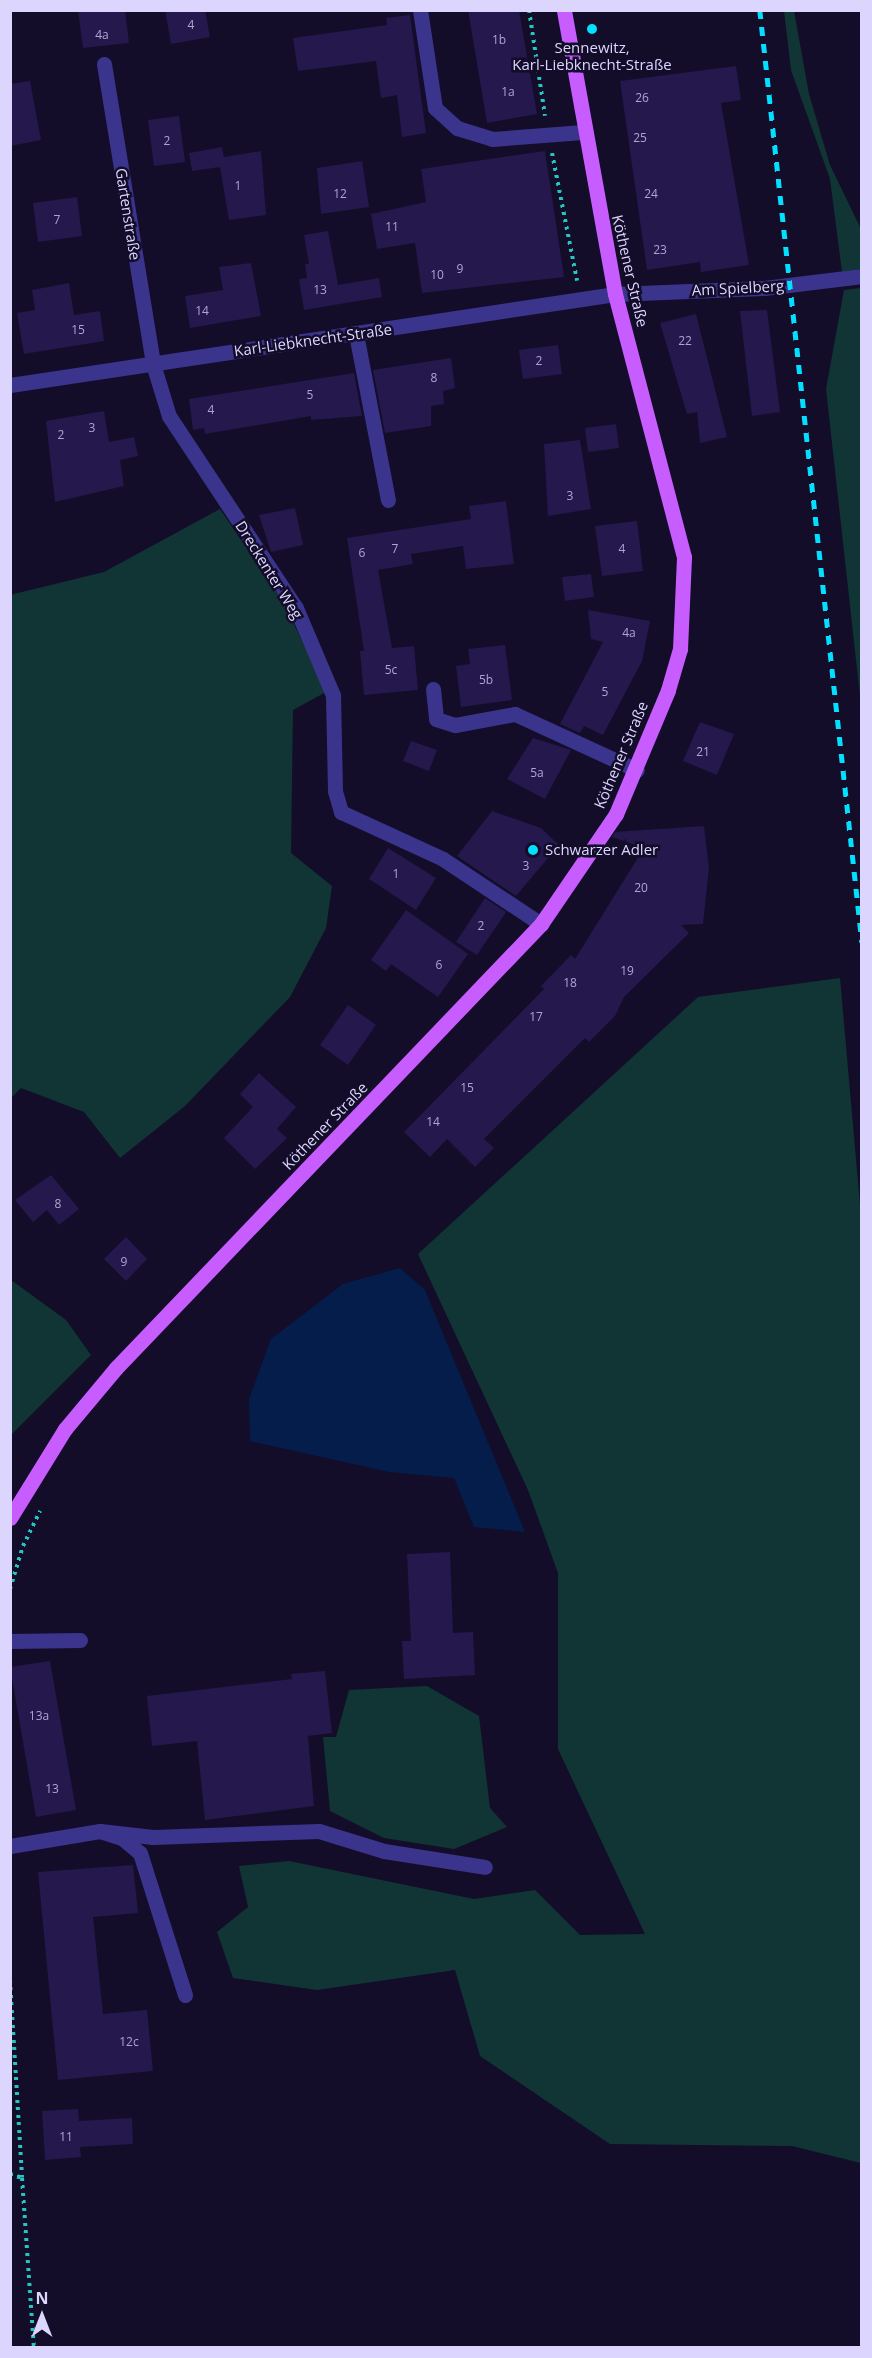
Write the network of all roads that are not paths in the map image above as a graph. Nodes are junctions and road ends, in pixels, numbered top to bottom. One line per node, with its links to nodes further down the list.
1 (420, 10): 4 (street)
2 (564, 10): 4 (main road, Köthener Straße)
3 (104, 64): 8 (street, Gartenstraße)
4 (583, 132): 6 (main road, Köthener Straße)
5 (861, 276): 6 (street, Am Spielberg)
6 (615, 294): 7 (street, Karl-Liebknecht-Straße); 12 (main road, Köthener Straße)
7 (356, 334): 8 (street, Karl-Liebknecht-Straße); 10 (street)
8 (153, 364): 9 (street, Karl-Liebknecht-Straße); 13 (street, Dreckenter Weg)
9 (10, 386)
10 (388, 500)
11 (433, 689): 12 (street)
12 (637, 770): 13 (main road, Köthener Straße)
13 (542, 924): 14 (main road, Köthener Straße)
14 (10, 1518)
15 (80, 1640): 16 (street)
16 (10, 1641)
17 (100, 1831): 18 (street); 19 (street); 20 (street)
18 (10, 1846)
19 (485, 1867)
20 (185, 1995)

